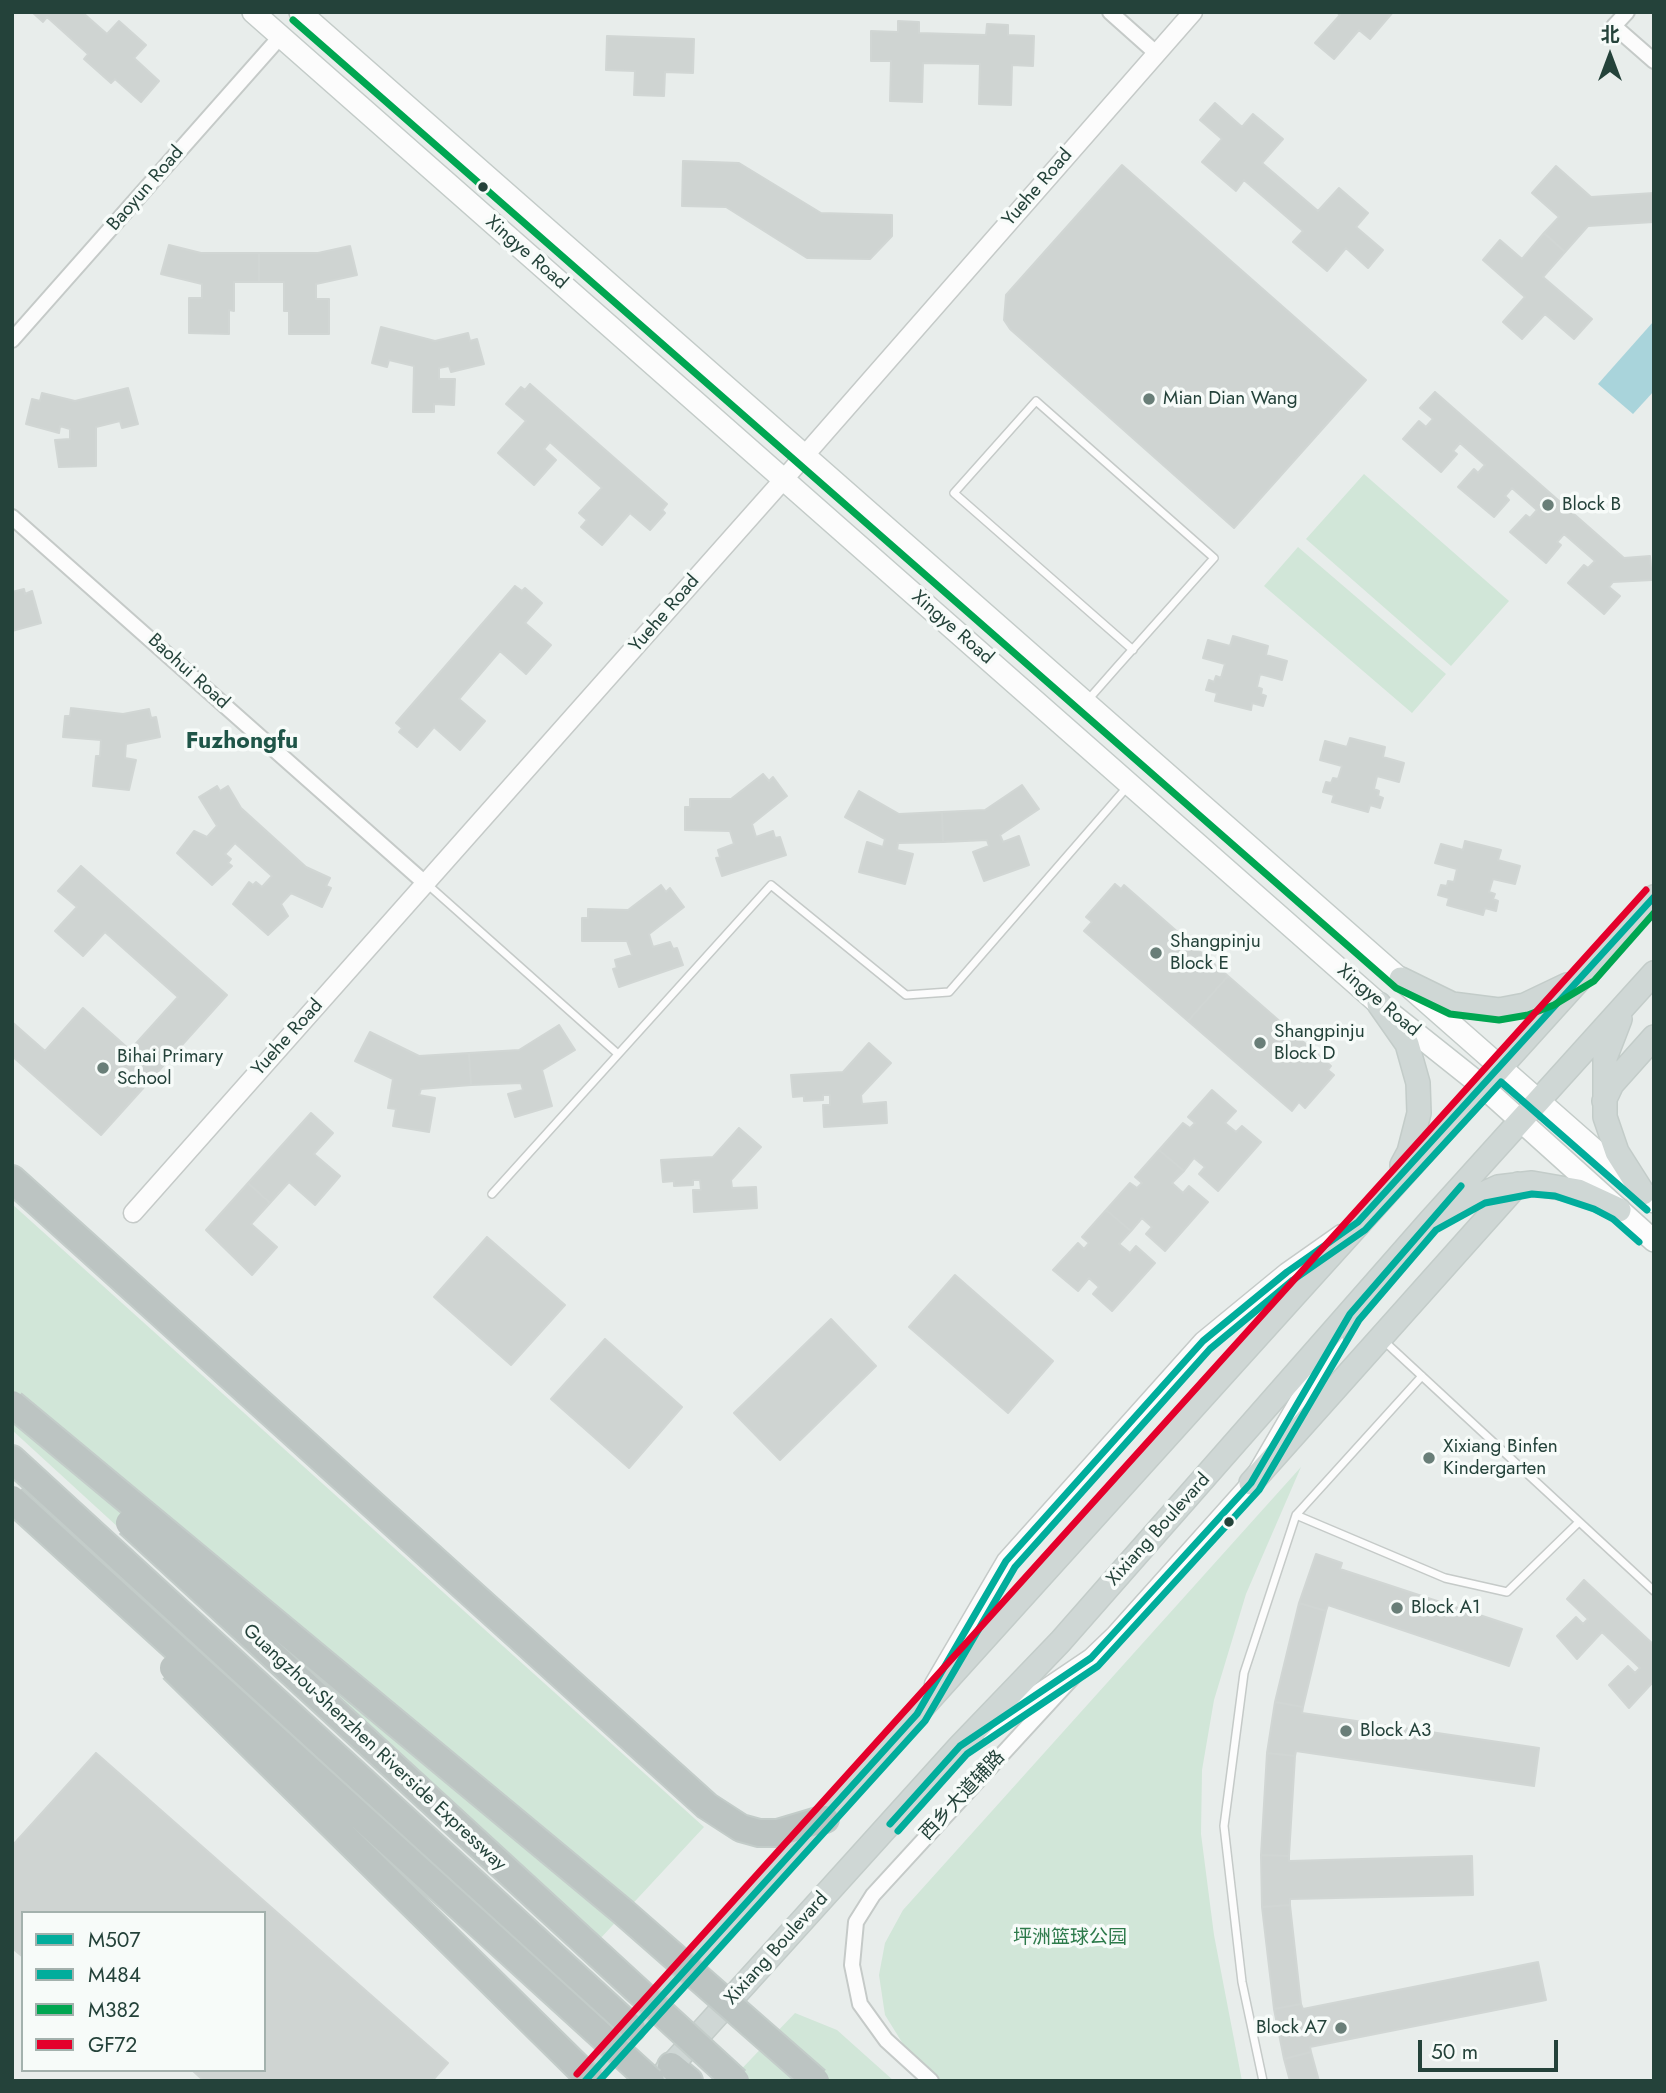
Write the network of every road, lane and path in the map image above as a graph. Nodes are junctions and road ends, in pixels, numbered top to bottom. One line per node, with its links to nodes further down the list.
1 (253, 12): 6 (main road, Xingye Road)
2 (300, 12): 10 (main road)
3 (1110, 12): 7 (street)
4 (1193, 12): 7 (street, Yuehe Road)
5 (1627, 12): 8 (street)
6 (280, 37): 9 (street, Baoyun Road); 11 (main road, Xingye Road)
7 (1156, 52): 10 (street, Yuehe Road)
8 (1654, 61)
9 (12, 340)
10 (805, 455): 11 (street, Yuehe Road); 14 (main road)
11 (784, 480): 15 (main road, Xingye Road); 16 (street, Yuehe Road)
12 (12, 517): 16 (street, Baohui Road)
13 (1133, 650): 13 (lane); 14 (lane)
14 (1086, 701): 20 (main road)
15 (1130, 784): 22 (main road, Xingye Road); 24 (lane)
16 (426, 884): 24 (lane); 36 (street, Yuehe Road)
17 (1654, 897): 18 (main road)
18 (1588, 973): 20 (main road); 25 (main road)
19 (1654, 973): 21 (main road, Xixiang Boulevard)
20 (1401, 979): 25 (main road)
21 (1634, 995): 27 (main road); 28 (main road, Xixiang Boulevard)
22 (1378, 1004): 26 (main road, Xingye Road); 32 (main road)
23 (1654, 1037): 27 (main road)
24 (618, 1054): 33 (lane)
25 (1500, 1066): 26 (main road); 28 (main road)
26 (1482, 1086): 29 (main road, Xingye Road); 32 (main road)
27 (1604, 1101): 34 (main road)
28 (1539, 1102): 29 (main road, Xixiang Boulevard); 34 (main road)
29 (1521, 1122): 35 (main road, Xingye Road); 38 (main road, Xixiang Boulevard)
30 (12, 1178): 55 (highway)
31 (1518, 1184): 35 (main road); 38 (main road); 41 (main road)
32 (1389, 1189): 37 (main road)
33 (492, 1194)
34 (1648, 1197)
35 (1619, 1210): 39 (main road, Xingye Road)
36 (133, 1213)
37 (1358, 1222): 53 (main road); 53 (street)
38 (1429, 1222): 40 (main road, Xixiang Boulevard)
39 (1654, 1241)
40 (1350, 1314): 46 (street, 西乡大道辅路); 54 (main road, Xixiang Boulevard)
41 (1381, 1338): 42 (lane); 46 (main road)
42 (1422, 1376): 49 (lane); 50 (lane)
43 (12, 1404): 61 (highway, bridge)
44 (12, 1415): 60 (highway, Guangzhou-Shenzhen Riverside Expressway, bridge)
45 (12, 1460): 56 (highway)
46 (1251, 1483): 52 (street, 西乡大道辅路)
47 (12, 1499): 57 (highway, bridge)
48 (12, 1510): 59 (highway, bridge)
49 (1296, 1516): 50 (lane); 63 (lane)
50 (1579, 1522): 51 (lane)
51 (1654, 1591)
52 (1091, 1658): 54 (street, 西乡大道辅路); 62 (street, 西乡大道辅路)
53 (917, 1714): 55 (main road)
54 (960, 1746): 57 (main road, Xixiang Boulevard)
55 (825, 1819): 56 (main road)
56 (632, 2028): 58 (main road)
57 (667, 2077)
58 (586, 2081)
59 (592, 2081)
60 (736, 2081)
61 (817, 2081)
62 (931, 2081)
63 (1263, 2081)

